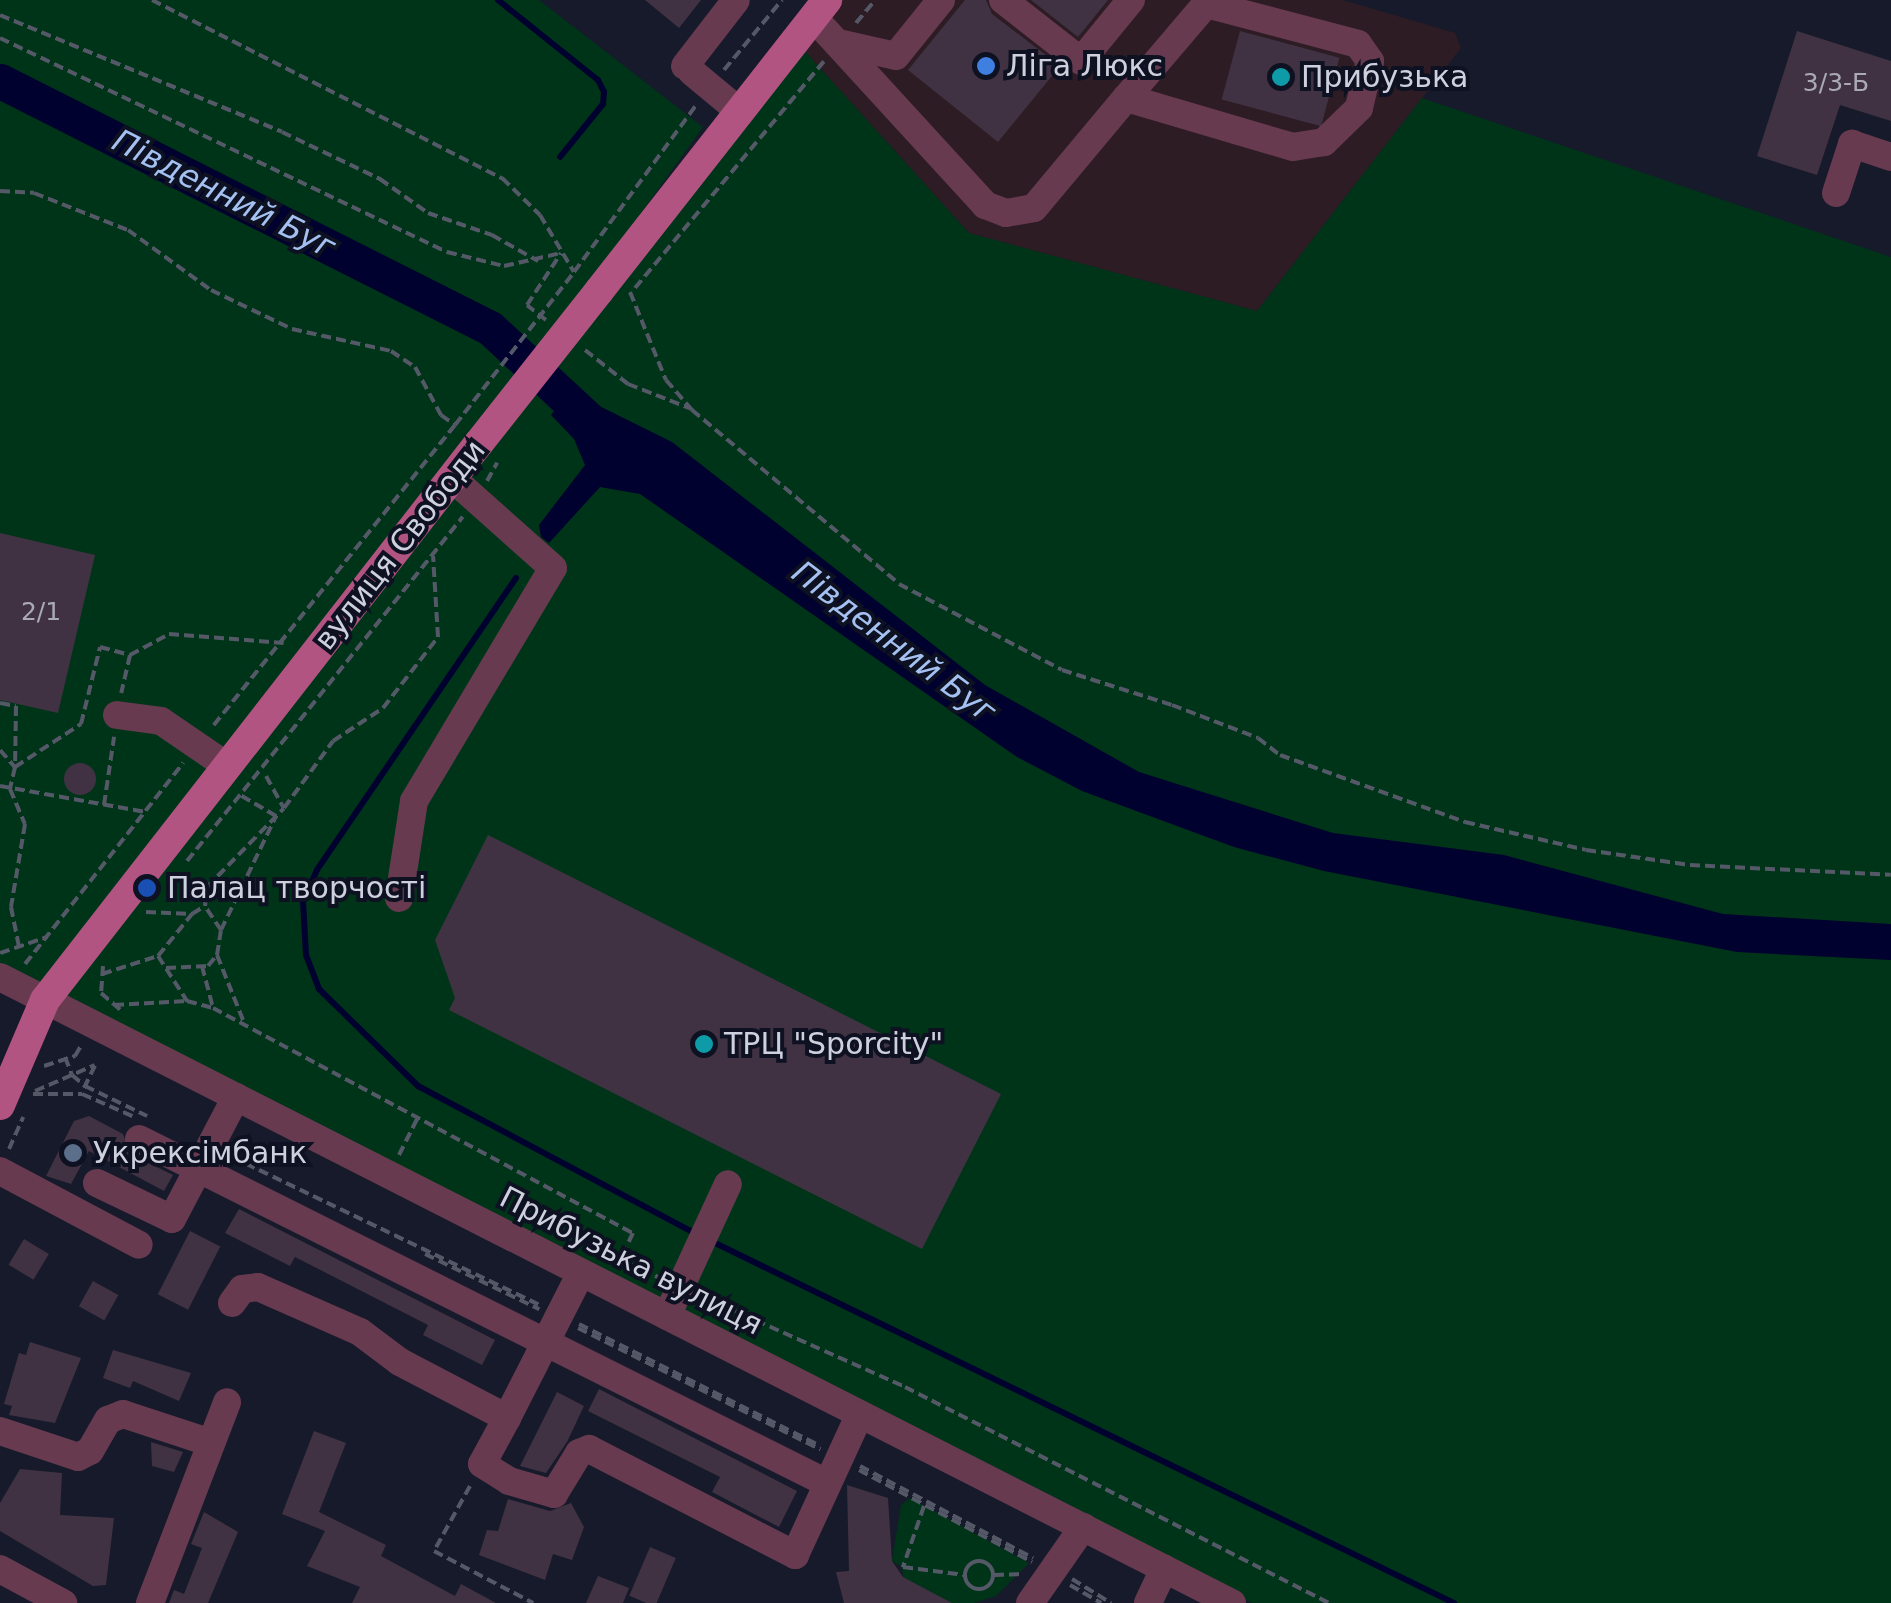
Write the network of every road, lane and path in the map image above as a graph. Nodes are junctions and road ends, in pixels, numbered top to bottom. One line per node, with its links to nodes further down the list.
1 (152, 0): 18 (path)
2 (736, 0): 12 (street)
3 (782, 0): 12 (path)
4 (875, 0): 11 (path)
5 (941, 0): 11 (street)
6 (1003, 0): 7 (street)
7 (1130, 0)
8 (820, 9): 11 (street); 14 (main road, вулиця Свободи)
9 (0, 15): 19 (path)
10 (0, 38): 19 (path)
11 (838, 43): 13 (street); 21 (path)
12 (695, 75): 14 (street); 20 (path)
13 (1126, 98): 13 (street)
14 (739, 111): 21 (main road, вулиця Свободи)
15 (1891, 157): 17 (street)
16 (0, 191): 23 (path)
17 (1836, 194)
18 (561, 253): 19 (path); 20 (path)
19 (538, 261)
20 (574, 272): 23 (path, bridge)
21 (624, 278): 22 (main road, вулиця Свободи); 22 (path); 44 (path)
22 (608, 298): 23 (main road, вулиця Свободи, bridge)
23 (478, 442): 24 (main road, вулиця Свободи); 25 (path); 27 (path)
24 (452, 478): 25 (street); 34 (main road, вулиця Свободи)
25 (478, 497): 26 (path); 45 (street)
26 (433, 555): 38 (path); 40 (path)
27 (284, 642): 28 (path); 31 (path)
28 (130, 655): 30 (path); 33 (path)
29 (0, 702): 33 (path)
30 (119, 702): 31 (street); 39 (path)
31 (197, 746): 34 (street); 41 (path)
32 (0, 750): 33 (path)
33 (15, 766): 37 (path)
34 (227, 766): 62 (main road, вулиця Свободи)
35 (266, 776): 40 (path)
36 (0, 786): 37 (path)
37 (10, 789): 39 (path); 53 (path)
38 (240, 795): 42 (path); 43 (path)
39 (104, 805): 41 (path)
40 (284, 808): 42 (path)
41 (146, 812): 52 (path)
42 (276, 816): 47 (path); 51 (path)
43 (182, 866)
44 (1891, 875)
45 (399, 898)
46 (153, 903): 48 (path)
47 (205, 906): 49 (path); 51 (path)
48 (146, 912): 49 (path); 50 (path)
49 (192, 914): 57 (path)
50 (135, 926)
51 (222, 930): 56 (path)
52 (47, 937): 53 (path); 60 (path)
53 (19, 947): 54 (path)
54 (0, 953)
55 (114, 953): 61 (path)
56 (217, 955): 58 (path); 67 (path)
57 (158, 956): 59 (path); 61 (path)
58 (202, 966): 59 (path); 65 (path)
59 (166, 968): 63 (path)
60 (13, 971): 62 (street, Прибузька вулиця)
61 (102, 974): 64 (path)
62 (45, 1000): 73 (street, Прибузька вулиця); 74 (main road, вулиця Свободи)
63 (187, 1001): 64 (path); 65 (path)
64 (114, 1004): 66 (path)
65 (212, 1008): 67 (path)
66 (140, 1020)
67 (245, 1024): 75 (path)
68 (37, 1069): 69 (path)
69 (72, 1075): 70 (path); 70 (path); 71 (path)
70 (85, 1086): 72 (path); 76 (path)
71 (34, 1091)
72 (82, 1094)
73 (236, 1097): 79 (street); 87 (street, Прибузька вулиця)
74 (0, 1106)
75 (419, 1115): 78 (path); 86 (path)
76 (148, 1130): 79 (street)
77 (382, 1146): 78 (path)
78 (399, 1154): 80 (path)
79 (204, 1159): 82 (street); 90 (path); 92 (street)
80 (416, 1163)
81 (0, 1170): 85 (street)
82 (97, 1183)
83 (728, 1184): 88 (street)
84 (536, 1222): 86 (path)
85 (139, 1245)
86 (620, 1260): 88 (path)
87 (581, 1272): 90 (street); 91 (street, Прибузька вулиця)
88 (681, 1287): 91 (street); 114 (path)
89 (232, 1303): 95 (street)
90 (560, 1314): 92 (street); 98 (path)
91 (667, 1316): 94 (street, Прибузька вулиця)
92 (546, 1340): 95 (street); 100 (street)
93 (227, 1402): 97 (street)
94 (860, 1414): 98 (street); 102 (street, Прибузька вулиця)
95 (507, 1418): 100 (street)
96 (0, 1431): 97 (street)
97 (208, 1442): 108 (street)
98 (840, 1456): 100 (street); 105 (path)
99 (474, 1478): 109 (path)
100 (827, 1483)
101 (924, 1506): 106 (path)
102 (1083, 1528): 103 (street, Прибузька вулиця); 105 (street)
103 (1164, 1568): 112 (street); 113 (street, Прибузька вулиця)
104 (0, 1569): 107 (street)
105 (1054, 1569): 110 (street); 111 (path)
106 (964, 1576): 106 (path)
107 (64, 1603)
108 (150, 1603)
109 (533, 1603)
110 (1030, 1603)
111 (1111, 1603)
112 (1148, 1603)
113 (1232, 1603)
114 (1329, 1603)

